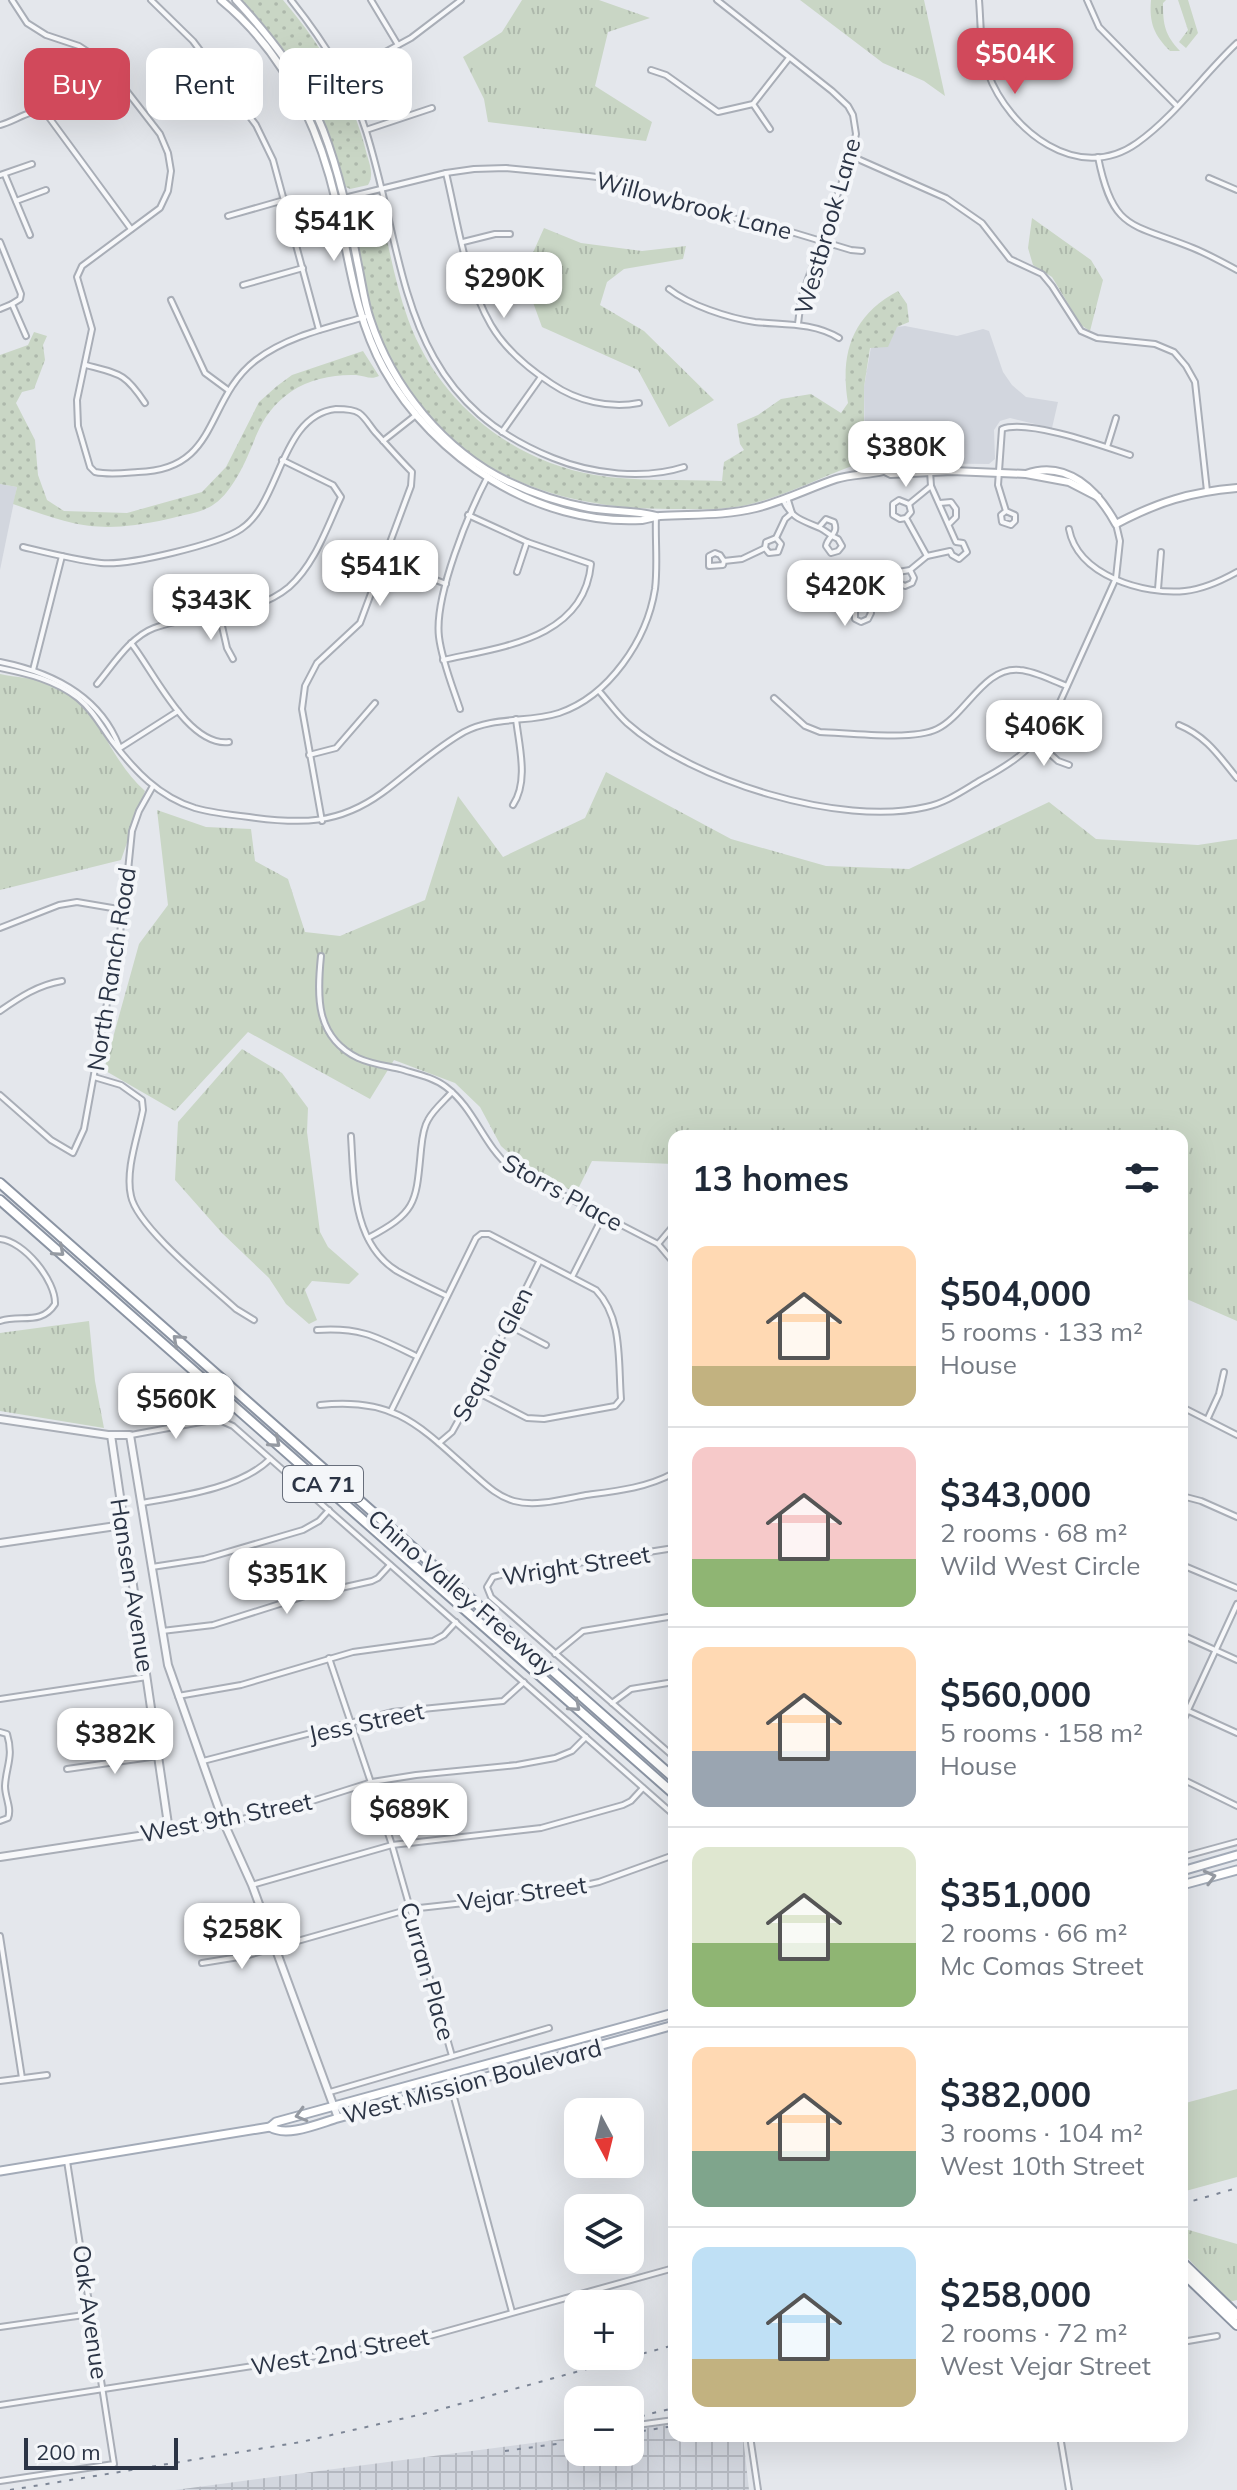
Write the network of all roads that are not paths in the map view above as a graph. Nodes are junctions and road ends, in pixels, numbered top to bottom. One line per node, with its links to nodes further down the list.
1 (12, 0): 38 (street)
2 (151, 0): 34 (street)
3 (221, 0): 35 (main road)
4 (236, 0): 33 (main road)
5 (291, 0): 13 (street)
6 (371, 0): 12 (street)
7 (461, 0): 12 (street)
8 (717, 0): 15 (street, Westbrook Lane)
9 (979, 0): 25 (street)
10 (1087, 0): 18 (street)
11 (1237, 43): 18 (street)
12 (398, 45): 14 (street)
13 (326, 48)
14 (392, 48)
15 (789, 58): 17 (street); 24 (street, Westbrook Lane)
16 (651, 70): 17 (street)
17 (753, 104): 22 (street)
18 (1177, 106): 25 (street)
19 (432, 108): 23 (street)
20 (362, 120): 23 (street)
21 (0, 125): 38 (street)
22 (770, 129)
23 (366, 130): 30 (street)
24 (851, 156): 43 (street, Westbrook Lane); 76 (street)
25 (1098, 157): 46 (street)
26 (32, 164): 28 (street)
27 (446, 173): 30 (street, Willowbrook Lane); 42 (street); 43 (street, Willowbrook Lane)
28 (3, 175): 36 (street)
29 (1209, 178): 32 (street)
30 (381, 188): 33 (street, Willowbrook Lane); 65 (street)
31 (46, 190): 36 (street)
32 (1237, 190)
33 (344, 198): 35 (street, Willowbrook Lane); 52 (main road)
34 (284, 200): 37 (street); 45 (street)
35 (336, 200): 52 (main road)
36 (16, 201): 40 (street)
37 (228, 216)
38 (131, 229): 57 (street)
39 (510, 234): 42 (street)
40 (30, 235)
41 (0, 242): 50 (street)
42 (463, 242): 58 (street)
43 (820, 242): 44 (street, Willowbrook Lane); 53 (street, Westbrook Lane)
44 (862, 251)
45 (303, 268): 47 (street); 54 (street)
46 (1237, 270)
47 (243, 285)
48 (669, 289): 53 (street)
49 (171, 300): 59 (street)
50 (12, 304): 51 (street); 55 (street)
51 (0, 309)
52 (365, 317): 54 (street); 62 (main road); 63 (main road)
53 (798, 324): 56 (street)
54 (319, 330): 59 (street)
55 (26, 336)
56 (839, 338)
57 (86, 365): 59 (street); 60 (street)
58 (541, 377): 61 (street); 65 (street)
59 (228, 390)
60 (145, 403)
61 (639, 403)
62 (421, 411): 63 (street); 73 (main road)
63 (415, 417): 66 (street); 73 (main road)
64 (1116, 418): 67 (street)
65 (502, 432): 70 (street)
66 (383, 441): 69 (street); 98 (street)
67 (1107, 447): 68 (street); 72 (street)
68 (1130, 455)
69 (282, 460): 96 (street); 108 (street)
70 (684, 467)
71 (930, 471): 72 (main road); 74 (street); 77 (main road)
72 (999, 473): 80 (street); 86 (main road)
73 (489, 475): 82 (street); 83 (main road)
74 (931, 486): 78 (street); 79 (street)
75 (1237, 488): 76 (main road)
76 (1207, 491): 86 (main road)
77 (785, 498): 81 (street); 83 (main road)
78 (940, 503): 85 (street); 85 (street)
79 (909, 504): 84 (street); 84 (street)
80 (1006, 511)
81 (792, 513): 87 (street); 89 (street)
82 (468, 515): 90 (street); 105 (street)
83 (656, 516): 117 (street)
84 (906, 518): 97 (street)
85 (950, 523): 91 (street)
86 (1116, 524): 103 (street)
87 (819, 527): 87 (street)
88 (1069, 529): 103 (street)
89 (776, 538): 93 (street); 93 (street)
90 (527, 542): 101 (street); 111 (street)
91 (956, 542): 94 (street); 94 (street)
92 (23, 547): 96 (street)
93 (765, 548): 99 (street)
94 (950, 551): 97 (street)
95 (1161, 552): 106 (street)
96 (62, 556): 114 (street)
97 (927, 556): 100 (street)
98 (384, 559): 105 (street); 127 (street)
99 (724, 561)
100 (910, 570): 104 (street); 104 (street)
101 (517, 572)
102 (1237, 572): 106 (street)
103 (1116, 578): 106 (street); 116 (street)
104 (899, 583): 107 (street)
105 (446, 584): 111 (street)
106 (1158, 589)
107 (869, 607): 107 (street)
108 (219, 613): 109 (street); 110 (street)
109 (131, 643): 115 (street); 121 (street)
110 (233, 659)
111 (443, 660): 120 (street)
112 (0, 662): 114 (street)
113 (0, 668): 114 (street)
114 (32, 672): 126 (street)
115 (97, 684)
116 (1067, 686): 118 (street); 125 (street)
117 (599, 691): 122 (street); 125 (street)
118 (774, 698)
119 (375, 703): 127 (street)
120 (460, 709)
121 (178, 711): 124 (street); 126 (street)
122 (516, 719): 131 (street); 132 (street)
123 (1179, 725): 129 (street)
124 (229, 742)
125 (1037, 742): 128 (street)
126 (120, 748): 130 (street)
127 (309, 755): 132 (street)
128 (1069, 765)
129 (1237, 778)
130 (153, 786): 132 (street); 133 (street, North Ranch Road)
131 (513, 805)
132 (322, 821)
133 (124, 910): 134 (street); 138 (street, North Ranch Road)
134 (0, 928)
135 (321, 956): 139 (street, Storrs Place)
136 (62, 981): 137 (street)
137 (0, 1010)
138 (94, 1077): 140 (street, North Ranch Road); 153 (street)
139 (452, 1092): 144 (street, Storrs Place); 146 (street)
140 (0, 1095)
141 (351, 1136): 146 (street)
142 (0, 1183): 208 (highway, Chino Valley Freeway / CA 71, one-way to 142)
143 (0, 1200): 212 (highway, Chino Valley Freeway / CA 71, one-way to 212)
144 (603, 1216): 148 (street, Storrs Place); 151 (street)
145 (668, 1232): 148 (street)
146 (368, 1238): 152 (street)
147 (0, 1239): 154 (street)
148 (658, 1244): 149 (street, Storrs Place)
149 (668, 1256)
150 (539, 1262): 151 (street); 152 (street); 155 (street, Sequoia Glen)
151 (572, 1277): 160 (street)
152 (447, 1296): 158 (street)
153 (254, 1320)
154 (0, 1321)
155 (508, 1325): 157 (street); 160 (street, Sequoia Glen)
156 (317, 1330): 158 (street)
157 (546, 1345)
158 (416, 1356): 163 (street)
159 (1224, 1372): 164 (street)
160 (475, 1391): 169 (street, Sequoia Glen)
161 (320, 1405): 163 (street)
162 (1188, 1410): 164 (street)
163 (391, 1411): 169 (street)
164 (1208, 1418): 168 (street)
165 (0, 1419): 166 (street)
166 (111, 1435): 167 (street); 176 (street, Hansen Avenue)
167 (130, 1435): 170 (street); 173 (street)
168 (1237, 1435)
169 (439, 1443): 171 (street)
170 (271, 1458): 173 (street); 174 (street)
171 (668, 1476)
172 (1188, 1498): 175 (street)
173 (142, 1503): 180 (street)
174 (329, 1510): 179 (street); 180 (street)
175 (1237, 1517)
176 (123, 1525): 177 (street); 192 (street, Hansen Avenue)
177 (0, 1543)
178 (668, 1549): 189 (street, Wright Street)
179 (391, 1564): 185 (street); 186 (street)
180 (152, 1567): 186 (street)
181 (1188, 1568): 182 (street)
182 (1237, 1588)
183 (1237, 1604): 188 (street)
184 (668, 1617): 189 (street)
185 (456, 1622): 190 (street); 193 (street)
186 (162, 1631): 195 (street)
187 (1188, 1638): 188 (street)
188 (1216, 1650): 191 (street); 198 (street)
189 (555, 1654): 197 (street)
190 (329, 1658): 195 (street); 200 (street, Curran Place)
191 (1237, 1660)
192 (147, 1677): 196 (street); 205 (street, Hansen Avenue)
193 (524, 1682): 200 (street, Jess Street); 203 (street)
194 (668, 1683): 197 (street)
195 (178, 1696): 206 (street)
196 (0, 1699)
197 (612, 1703): 204 (street)
198 (1188, 1703)
199 (1188, 1710): 202 (street)
200 (351, 1721): 206 (street, Jess Street); 209 (street, Curran Place)
201 (0, 1732): 215 (street)
202 (1237, 1733)
203 (586, 1737): 209 (street, West 9th Street); 211 (street)
204 (668, 1752)
205 (158, 1756): 207 (street); 217 (street, Hansen Avenue)
206 (203, 1761): 216 (street)
207 (67, 1769)
208 (668, 1773)
209 (372, 1782): 216 (street, West 9th Street); 219 (street, Curran Place)
210 (1188, 1782): 213 (street)
211 (643, 1788): 214 (street); 219 (street)
212 (668, 1790)
213 (1237, 1806)
214 (668, 1810)
215 (0, 1821)
216 (224, 1823): 217 (street, West 9th Street); 227 (street)
217 (169, 1831): 222 (street, West 9th Street)
218 (1237, 1842): 220 (street)
219 (392, 1845): 227 (street); 228 (street, Curran Place)
220 (1188, 1855)
221 (1237, 1855): 224 (main road)
222 (0, 1857)
223 (668, 1857): 228 (street, Vejar Street)
224 (1188, 1869)
225 (1237, 1870): 226 (main road, one-way to 225)
226 (1188, 1883)
227 (252, 1885): 230 (street)
228 (410, 1909): 230 (street, Vejar Street); 235 (street, Curran Place)
229 (1, 1936): 238 (street)
230 (275, 1947): 231 (street, Vejar Street); 241 (street)
231 (202, 1963)
232 (668, 2015): 237 (main road, West Mission Boulevard)
233 (668, 2027): 240 (main road, West Mission Boulevard)
234 (549, 2028): 235 (street, West Mission Boulevard)
235 (452, 2056): 241 (street, West Mission Boulevard)
236 (47, 2075): 238 (street)
237 (448, 2075): 240 (street, Curran Place); 242 (main road, West Mission Boulevard)
238 (22, 2078): 239 (street)
239 (0, 2081)
240 (450, 2088): 243 (main road, West Mission Boulevard); 251 (street, Curran Place)
241 (330, 2092): 242 (street)
242 (334, 2106): 243 (street); 244 (main road, West Mission Boulevard, one-way to 244)
243 (338, 2118): 244 (main road, West Mission Boulevard)
244 (270, 2127): 245 (main road, West Mission Boulevard)
245 (67, 2161): 246 (main road, West Mission Boulevard); 252 (street, Oak Avenue)
246 (0, 2171)
247 (1188, 2269): 250 (highway)
248 (668, 2270): 251 (street, West 2nd Street)
249 (1188, 2277): 250 (highway)
250 (1210, 2294): 253 (highway); 254 (highway)
251 (512, 2312): 258 (street, West 2nd Street)
252 (91, 2314): 255 (street); 258 (street, Oak Avenue)
253 (1237, 2315)
254 (1237, 2325)
255 (0, 2327)
256 (1217, 2336): 257 (street)
257 (1188, 2341)
258 (102, 2390): 259 (street, West 2nd Street); 264 (street, Oak Avenue)
259 (0, 2405)
260 (668, 2421): 261 (street)
261 (644, 2424)
262 (751, 2442): 265 (street)
263 (1061, 2442): 266 (street)
264 (0, 2481)
265 (758, 2490)
266 (1069, 2490)

